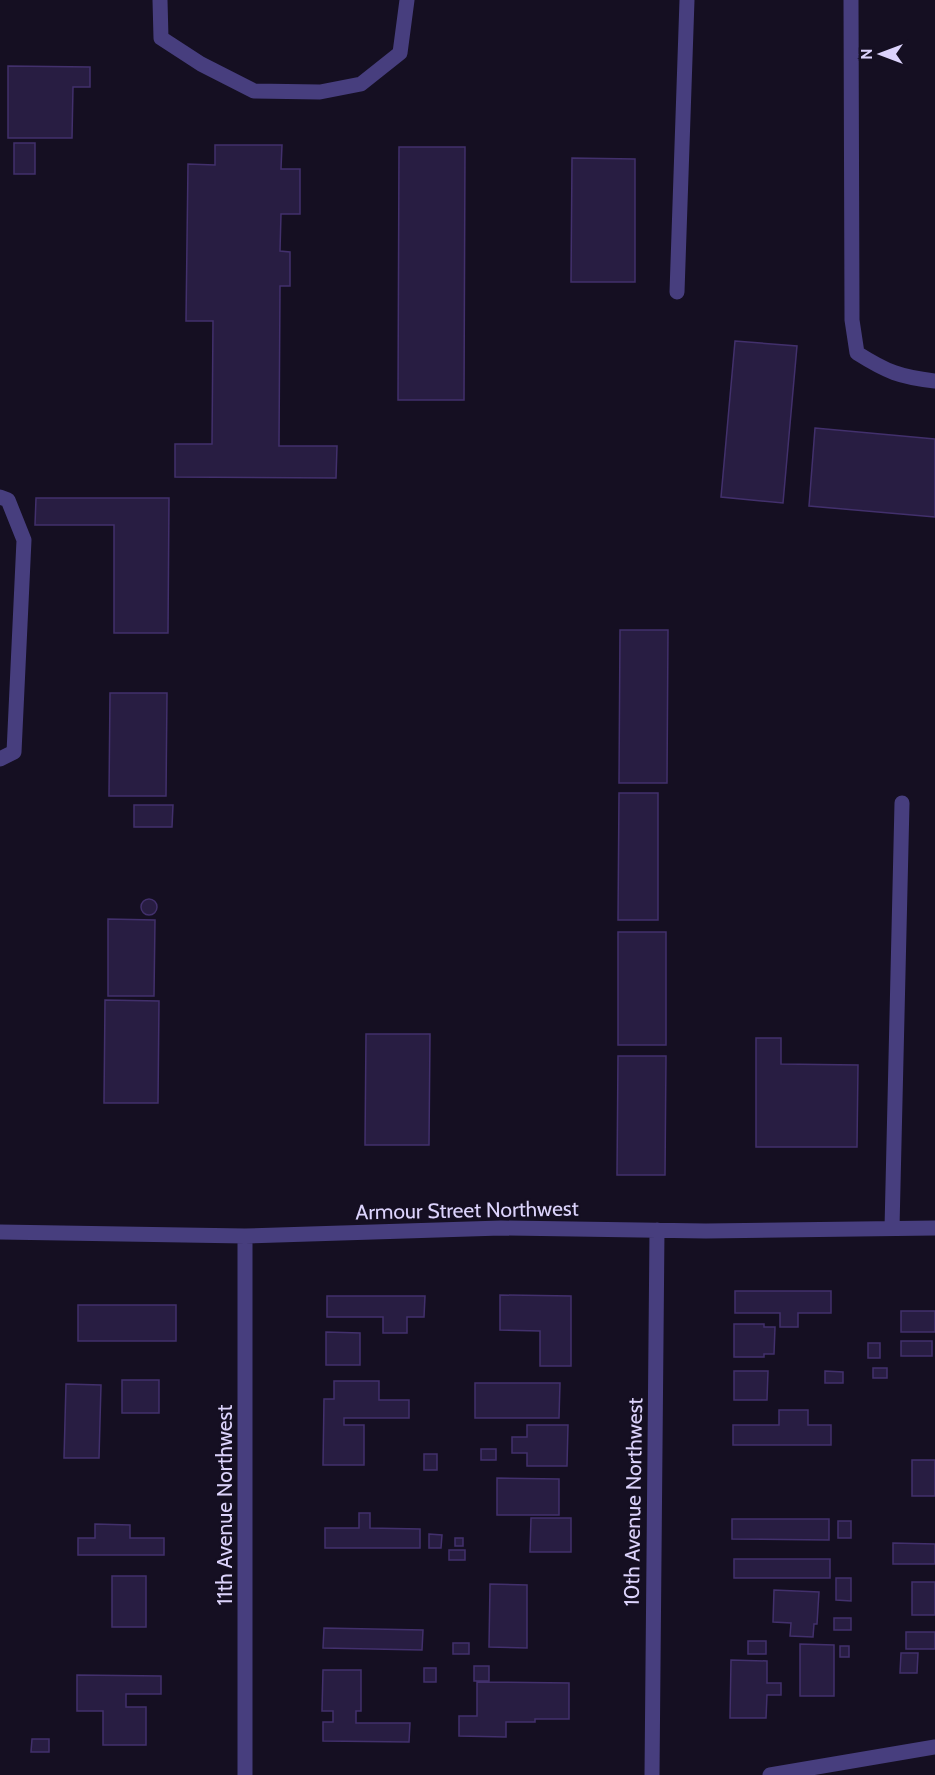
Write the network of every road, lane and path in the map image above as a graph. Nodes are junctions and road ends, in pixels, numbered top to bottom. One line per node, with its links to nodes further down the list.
1 (160, 0): 2 (street)
2 (407, 0)
3 (687, 0): 5 (street)
4 (851, 0): 6 (street)
5 (677, 292)
6 (935, 381)
7 (0, 497): 8 (street)
8 (0, 759)
9 (902, 803): 10 (street)
10 (892, 1228): 11 (street, Armour Street Northwest); 12 (street, Armour Street Northwest)
11 (935, 1228)
12 (657, 1230): 14 (street, Armour Street Northwest); 17 (street, 10th Avenue Northwest)
13 (0, 1232): 14 (street, Armour Street Northwest)
14 (245, 1236): 16 (street, 11th Avenue Northwest)
15 (935, 1747): 18 (street)
16 (245, 1775)
17 (652, 1775)
18 (770, 1775)

